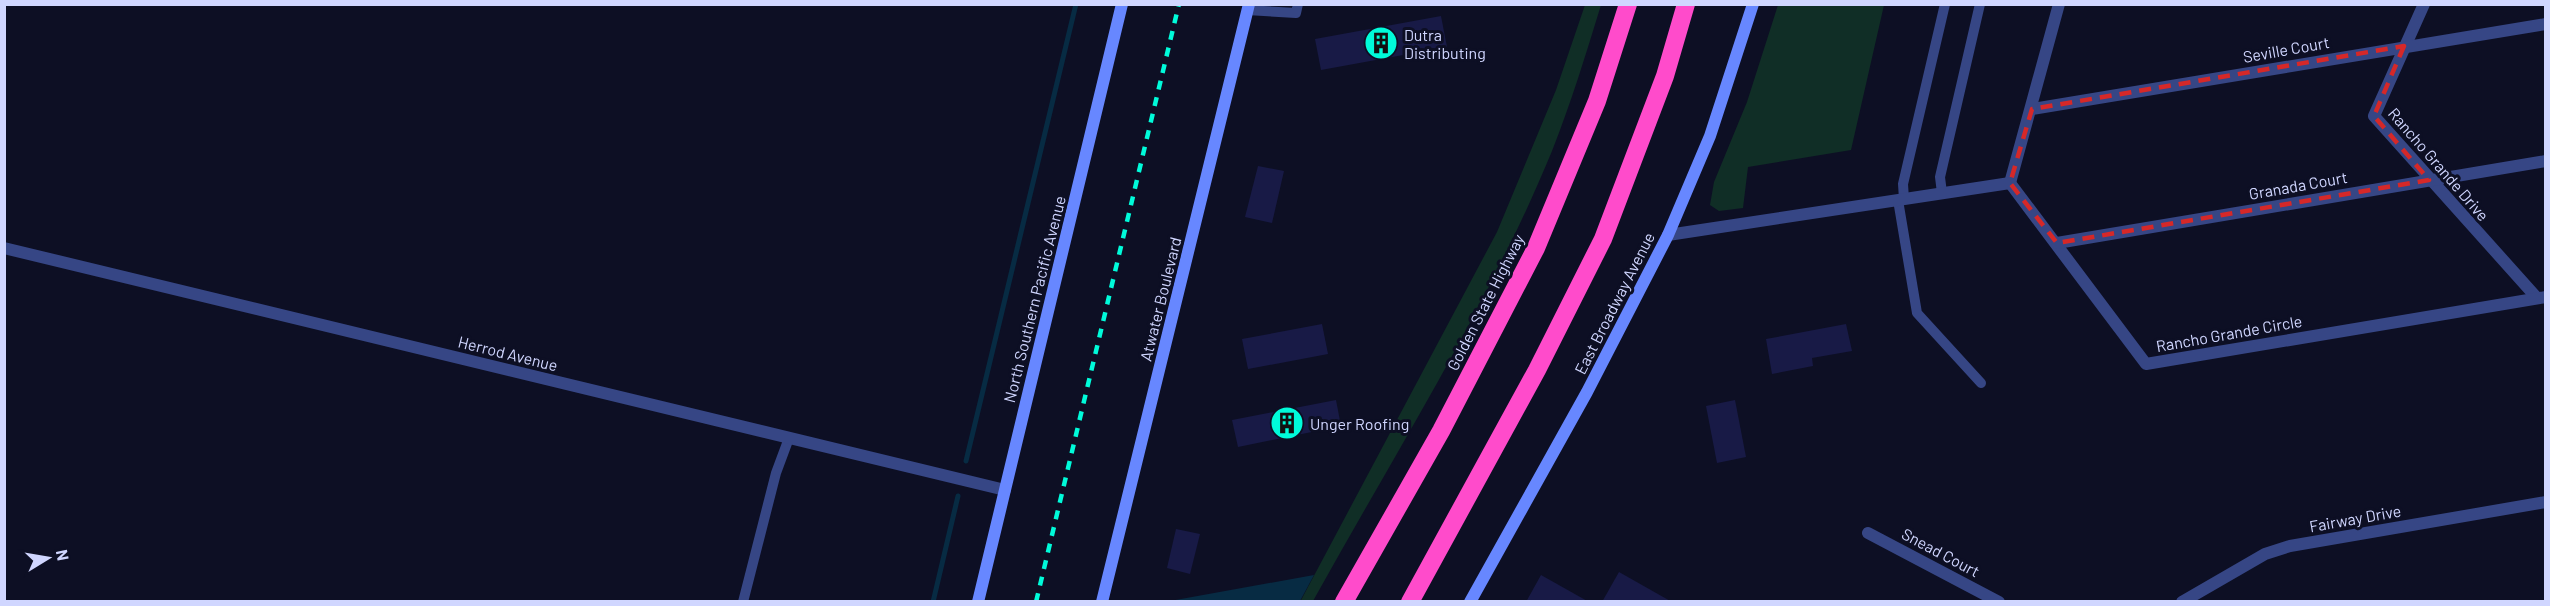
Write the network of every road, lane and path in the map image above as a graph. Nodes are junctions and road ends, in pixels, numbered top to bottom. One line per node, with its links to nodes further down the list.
1 (1122, 4): 25 (main road, North Southern Pacific Avenue)
2 (1298, 4): 10 (lane)
3 (1628, 4): 31 (highway, Golden State Highway)
4 (1686, 4): 32 (highway)
5 (1753, 4): 19 (main road, East Broadway Avenue)
6 (1945, 4): 18 (lane)
7 (1980, 4): 17 (lane)
8 (2059, 4): 13 (street)
9 (2424, 4): 12 (street, Rancho Grande Drive)
10 (1248, 7): 30 (main road, Atwater Boulevard)
11 (2546, 24): 12 (street, Seville Court)
12 (2404, 46): 13 (street, Seville Court); 15 (street, Rancho Grande Drive)
13 (2032, 109): 16 (street)
14 (2546, 161): 15 (street, Granada Court)
15 (2429, 180): 20 (street, Granada Court); 22 (street, Rancho Grande Drive)
16 (2010, 183): 17 (street); 20 (street, Rancho Grande Circle)
17 (1942, 193): 18 (street)
18 (1901, 199): 19 (street); 23 (lane)
19 (1668, 235): 33 (main road, East Broadway Avenue)
20 (2057, 243): 22 (street, Rancho Grande Circle)
21 (4, 248): 24 (street, Herrod Avenue)
22 (2541, 297)
23 (1981, 383)
24 (789, 438): 25 (street, Herrod Avenue); 28 (lane)
25 (1005, 489): 29 (main road, North Southern Pacific Avenue)
26 (2546, 502): 35 (street, Fairway Drive)
27 (1868, 532): 34 (street, Snead Court)
28 (742, 602)
29 (978, 602)
30 (1102, 602)
31 (1344, 602)
32 (1410, 602)
33 (1470, 602)
34 (1999, 602)
35 (2182, 602)

